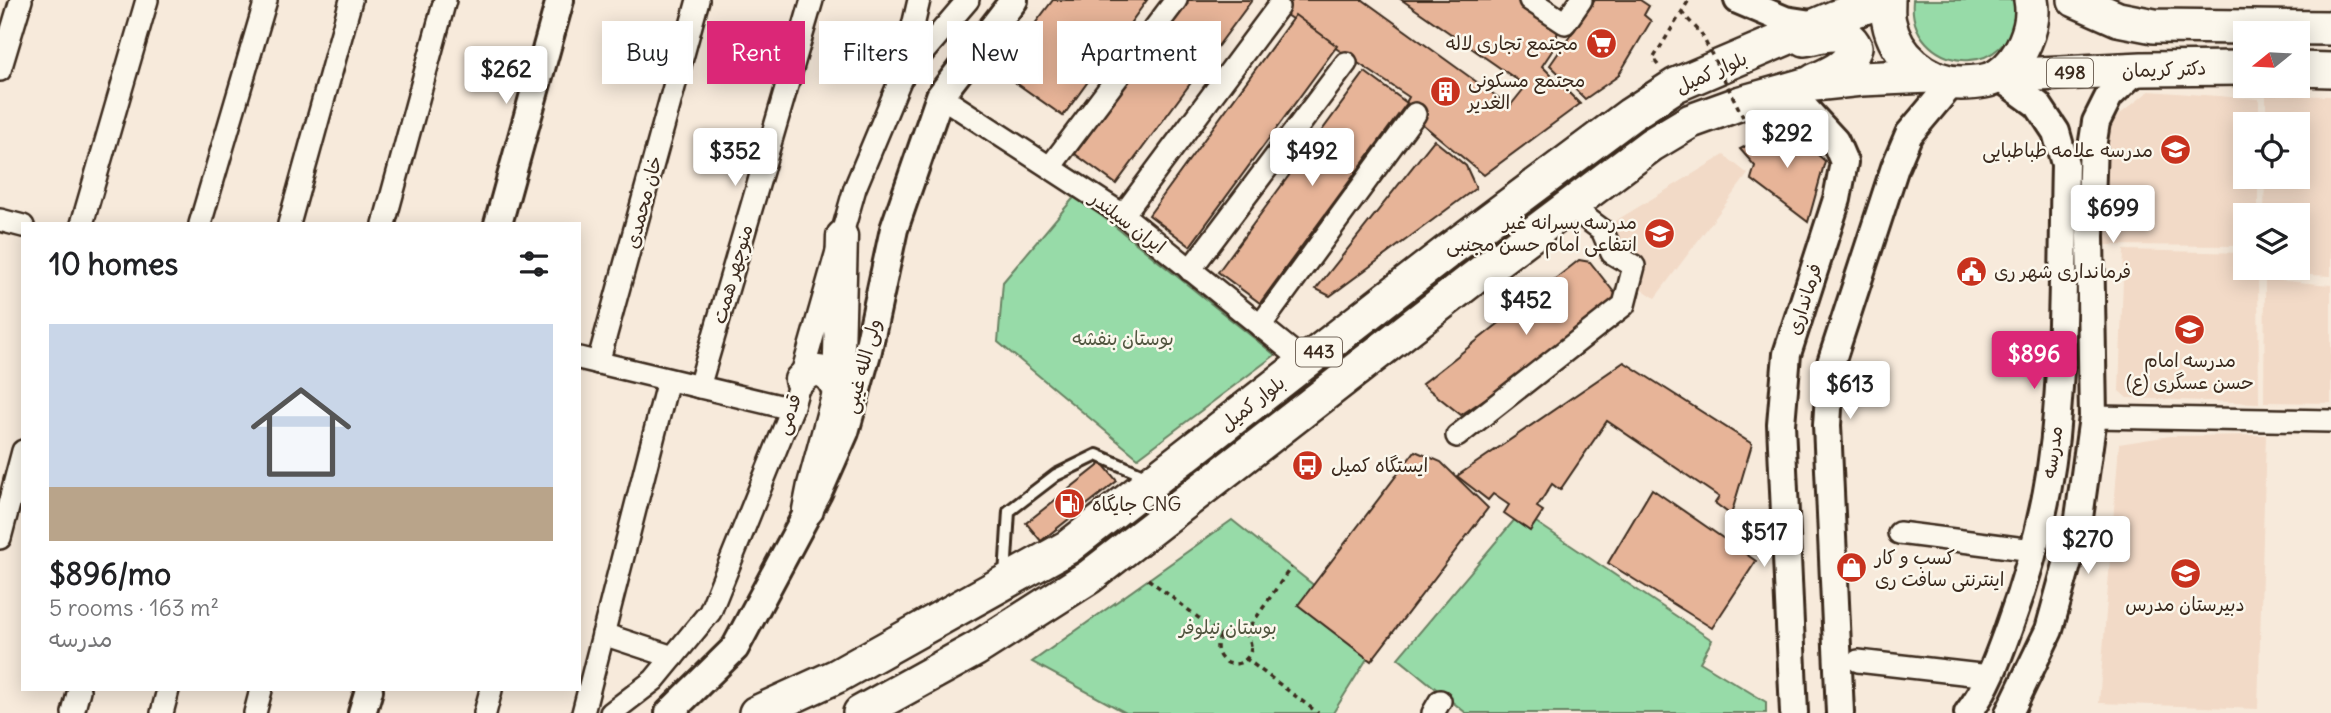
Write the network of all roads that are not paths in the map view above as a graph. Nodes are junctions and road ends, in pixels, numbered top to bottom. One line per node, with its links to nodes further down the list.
1 (21, 0): 30 (street)
2 (147, 0): 42 (street)
3 (266, 0): 43 (street)
4 (351, 0): 44 (street)
5 (446, 0): 45 (street)
6 (560, 0): 46 (street)
7 (698, 0): 51 (street, خان محمدی)
8 (812, 0): 55 (street, منوچهر همت)
9 (919, 0): 20 (street)
10 (968, 0): 23 (street)
11 (1014, 0): 36 (street, ولی الله غیبی)
12 (1175, 0): 38 (street)
13 (1530, 0): 14 (street)
14 (1581, 0)
15 (1738, 0): 21 (street)
16 (1886, 0): 21 (main road, بلوار کمیل / 443); 32 (main road)
17 (2031, 0): 31 (main road)
18 (2075, 0): 22 (main road, دکتر کریمان)
19 (1278, 7): 40 (street)
20 (914, 21)
21 (1818, 25): 24 (main road, بلوار کمیل / 443)
22 (2331, 27)
23 (933, 41)
24 (1758, 51): 34 (main road); 52 (main road, بلوار کمیل / 443)
25 (1346, 63): 49 (street)
26 (2233, 68): 27 (main road, دکتر کریمان / 498)
27 (2142, 69): 31 (main road, دکتر کریمان / 498); 58 (street, مدرسه)
28 (2310, 69): 29 (main road)
29 (2331, 69)
30 (0, 70)
31 (1998, 76): 32 (main road, دکتر کریمان); 68 (street, مدرسه)
32 (1941, 80): 34 (main road, بلوار کمیل / 443); 61 (street)
33 (898, 84): 48 (street, قدمی)
34 (1805, 85): 35 (main road, بلوار کمیل / 443)
35 (1770, 95): 39 (main road, بلوار کمیل / 443); 60 (street, فرمانداری)
36 (940, 96): 38 (street, ایران سیلندر); 65 (street, ولی الله غیبی)
37 (1415, 114): 50 (street)
38 (1050, 167): 40 (street, ایران سیلندر)
39 (1570, 206): 62 (street); 89 (main road, بلوار کمیل / 443)
40 (1123, 215): 49 (street, ایران سیلندر)
41 (0, 220): 47 (street)
42 (83, 222)
43 (201, 222)
44 (290, 222)
45 (385, 222)
46 (499, 222)
47 (21, 225)
48 (842, 236): 54 (street, قدمی); 56 (main road)
49 (1191, 270): 50 (street, ایران سیلندر)
50 (1260, 326): 52 (street, ایران سیلندر)
51 (589, 361): 53 (street)
52 (1305, 362): 64 (main road, بلوار کمیل / 443)
53 (668, 380): 55 (street); 70 (street)
54 (800, 380): 56 (main road); 57 (street, قدمی)
55 (699, 387): 57 (street)
56 (838, 393): 65 (main road)
57 (792, 409): 71 (street, قدمی)
58 (2093, 417): 59 (street); 92 (street, مدرسه)
59 (2331, 421)
60 (1781, 424): 61 (street); 90 (street, فرمانداری)
61 (1826, 425): 91 (street)
62 (1457, 436)
63 (21, 458): 67 (street)
64 (1154, 480): 69 (main road, بلوار کمیل / 443); 69 (lane)
65 (808, 510): 87 (street, ولی الله غیبی)
66 (1899, 533): 68 (street)
67 (0, 535)
68 (2034, 550): 73 (street, مدرسه)
69 (1004, 584): 88 (main road, بلوار کمیل / 443)
70 (603, 634): 71 (street); 85 (street)
71 (673, 657): 86 (street, قدمی)
72 (1858, 661): 73 (street)
73 (1989, 676): 79 (street, مدرسه)
74 (79, 691): 80 (street)
75 (168, 691): 81 (street)
76 (261, 691): 82 (street)
77 (369, 691): 83 (street)
78 (491, 691): 84 (street)
79 (1976, 711)
80 (73, 713)
81 (162, 713)
82 (255, 713)
83 (362, 713)
84 (485, 713)
85 (583, 713)
86 (611, 713)
87 (669, 713)
88 (756, 713)
89 (860, 713)
90 (1794, 713)
91 (1840, 713)
92 (2009, 713)

